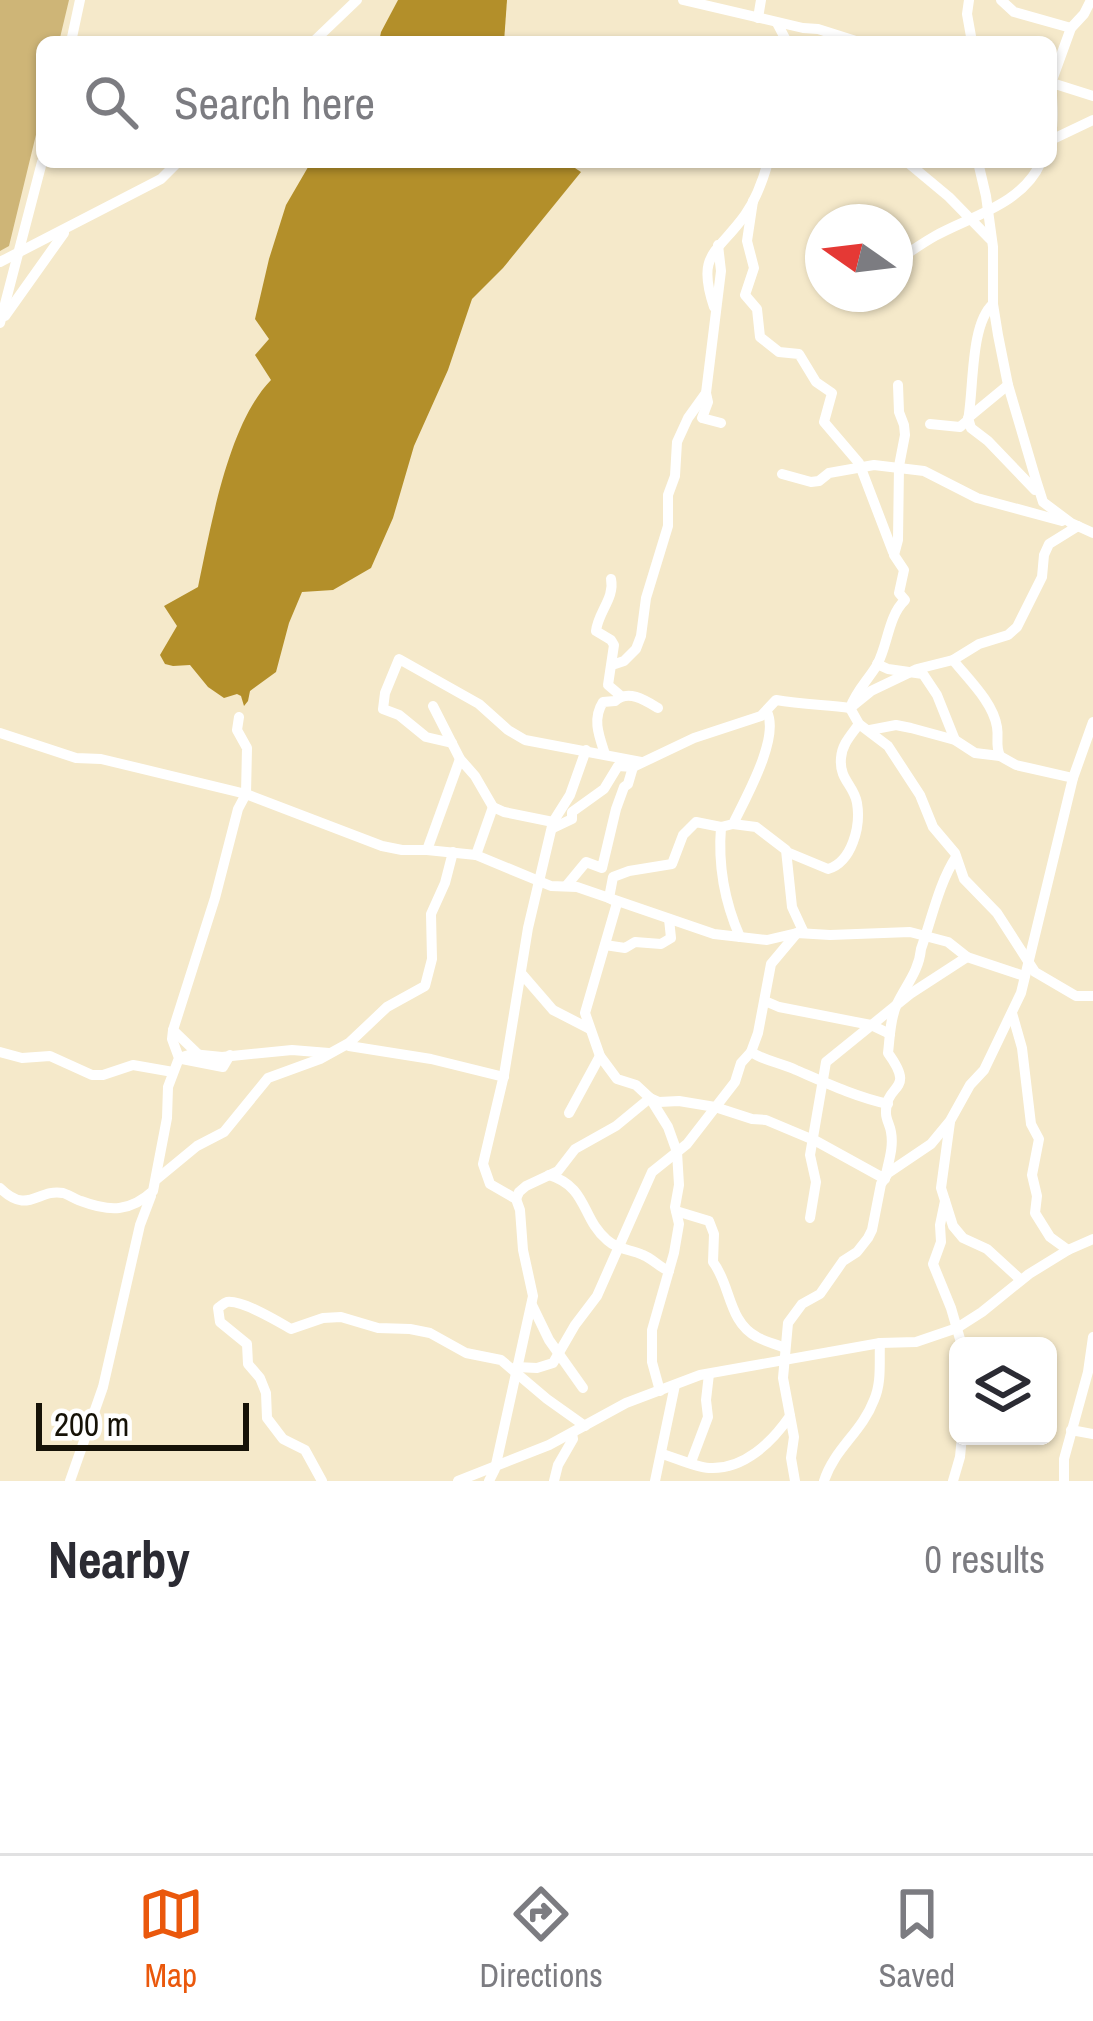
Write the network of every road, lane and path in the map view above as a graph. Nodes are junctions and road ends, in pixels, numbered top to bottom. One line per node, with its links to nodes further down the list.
1 (80, 0): 11 (street)
2 (356, 0): 12 (street)
3 (683, 0): 8 (street)
4 (761, 0): 8 (street)
5 (969, 0): 15 (street)
6 (1001, 0): 10 (street)
7 (1091, 0): 10 (street)
8 (758, 18): 9 (street)
9 (777, 22): 13 (street); 14 (street)
10 (1071, 28): 16 (street)
11 (72, 36)
12 (319, 36)
13 (784, 36)
14 (822, 36)
15 (970, 36)
16 (1057, 66)
17 (1057, 85): 18 (street)
18 (1093, 96)
19 (1093, 120): 20 (street)
20 (1057, 135)
21 (40, 168): 33 (street)
22 (172, 168): 30 (street)
23 (766, 168): 27 (street)
24 (915, 168): 29 (street)
25 (979, 168): 28 (street)
26 (1039, 168): 28 (street)
27 (754, 201): 38 (street); 42 (street)
28 (988, 211): 29 (street); 31 (street)
29 (971, 220): 31 (street); 32 (street)
30 (65, 231): 33 (street); 33 (street)
31 (992, 241): 35 (street)
32 (913, 250)
33 (19, 253): 34 (street)
34 (0, 262)
35 (993, 304): 37 (street); 39 (street)
36 (898, 385): 43 (street)
37 (1008, 385): 39 (street); 45 (street)
38 (706, 394): 40 (street); 54 (street)
39 (968, 418): 41 (street); 45 (street)
40 (721, 423)
41 (930, 424)
42 (861, 466): 43 (street); 44 (street); 50 (street)
43 (898, 469): 46 (street); 50 (street)
44 (782, 474)
45 (1043, 502): 46 (street); 47 (street)
46 (1045, 517): 47 (street); 49 (street)
47 (1074, 524): 48 (street); 49 (street)
48 (1093, 533)
49 (1049, 544): 52 (street)
50 (894, 555): 53 (street)
51 (611, 579): 54 (street)
52 (953, 660): 55 (street); 69 (street)
53 (878, 664): 55 (street); 59 (street)
54 (612, 665): 56 (street)
55 (913, 670): 59 (street); 65 (street)
56 (621, 696): 58 (street); 68 (street)
57 (433, 706): 66 (street)
58 (658, 708)
59 (850, 708): 60 (street); 63 (street)
60 (767, 712): 71 (street); 76 (street)
61 (239, 717): 73 (street)
62 (1093, 722): 72 (street)
63 (864, 727): 65 (street); 79 (street); 81 (street)
64 (0, 733): 73 (street)
65 (955, 740): 69 (street)
66 (452, 743): 67 (street); 70 (street)
67 (586, 751): 68 (street); 75 (street)
68 (604, 754): 71 (street)
69 (1000, 757): 72 (street)
70 (460, 759): 74 (street); 77 (street)
71 (637, 765): 75 (street); 83 (street)
72 (1073, 778): 91 (street)
73 (246, 794): 77 (street); 99 (street)
74 (493, 807): 75 (street); 80 (street)
75 (553, 825): 82 (street)
76 (727, 826): 79 (street); 84 (street); 88 (street)
77 (428, 850): 78 (street)
78 (453, 852): 80 (street); 104 (street)
79 (787, 852): 86 (street)
80 (476, 855): 82 (street)
81 (956, 857): 87 (street); 91 (street)
82 (541, 880): 83 (street); 92 (street)
83 (567, 885): 84 (street)
84 (618, 903): 85 (street); 89 (street)
85 (669, 919): 88 (street); 89 (street)
86 (800, 933): 87 (street); 88 (street); 94 (street)
87 (926, 935): 90 (street); 95 (street)
88 (740, 937)
89 (605, 945): 98 (street)
90 (967, 957): 91 (street); 95 (street)
91 (1026, 969): 93 (street); 96 (street)
92 (520, 973): 98 (street); 110 (street)
93 (1093, 996)
94 (765, 1001): 97 (street); 103 (street)
95 (897, 1005): 97 (street); 100 (street)
96 (1012, 1013): 116 (street); 129 (street)
97 (871, 1024): 100 (street); 111 (street)
98 (590, 1029): 107 (street)
99 (173, 1030): 105 (street); 108 (street)
100 (890, 1034): 113 (street)
101 (349, 1046): 110 (street)
102 (0, 1052): 109 (street)
103 (751, 1052): 111 (street); 114 (street)
104 (332, 1053): 106 (street); 121 (street)
105 (198, 1054): 106 (street); 108 (street)
106 (230, 1054): 108 (street)
107 (601, 1056): 112 (street); 115 (street)
108 (178, 1058): 109 (street)
109 (173, 1072): 121 (street)
110 (503, 1078): 123 (street)
111 (821, 1082): 113 (street); 117 (street)
112 (650, 1098): 114 (street); 118 (street); 119 (street)
113 (888, 1104): 120 (street)
114 (715, 1107): 117 (street); 118 (street)
115 (569, 1113)
116 (950, 1121): 120 (street); 124 (street)
117 (812, 1140): 120 (street); 126 (street)
118 (677, 1152): 125 (street); 128 (street)
119 (549, 1175): 123 (street); 128 (street)
120 (884, 1179): 138 (street)
121 (154, 1186): 122 (street); 155 (street)
122 (0, 1188)
123 (516, 1199): 132 (street)
124 (945, 1201): 131 (street); 133 (street)
125 (676, 1211): 130 (street); 138 (street)
126 (810, 1218)
127 (1093, 1239): 129 (street)
128 (617, 1248): 130 (street); 137 (street)
129 (1068, 1250): 131 (street)
130 (669, 1271): 144 (street)
131 (1021, 1280): 133 (street)
132 (532, 1305): 137 (street); 140 (street)
133 (957, 1328): 134 (street); 136 (street)
134 (960, 1337)
135 (1093, 1337): 139 (street)
136 (880, 1343): 138 (street); 160 (street)
137 (558, 1353): 140 (street); 143 (street)
138 (786, 1355): 141 (street); 145 (street)
139 (1092, 1358): 147 (street)
140 (516, 1369): 146 (street); 153 (street); 156 (street)
141 (709, 1374): 142 (street); 152 (street)
142 (675, 1385): 144 (street); 151 (street)
143 (584, 1388)
144 (660, 1391): 146 (street)
145 (790, 1416): 152 (street); 159 (street)
146 (585, 1426): 148 (street)
147 (1071, 1430): 149 (street); 162 (street)
148 (572, 1433): 153 (street); 158 (street)
149 (1093, 1434)
150 (960, 1445): 161 (street)
151 (662, 1454): 152 (street); 154 (street)
152 (691, 1462)
153 (492, 1475): 157 (street)
154 (654, 1480)
155 (70, 1481)
156 (322, 1481)
157 (458, 1481)
158 (554, 1481)
159 (795, 1481)
160 (824, 1481)
161 (953, 1481)
162 (1064, 1481)

